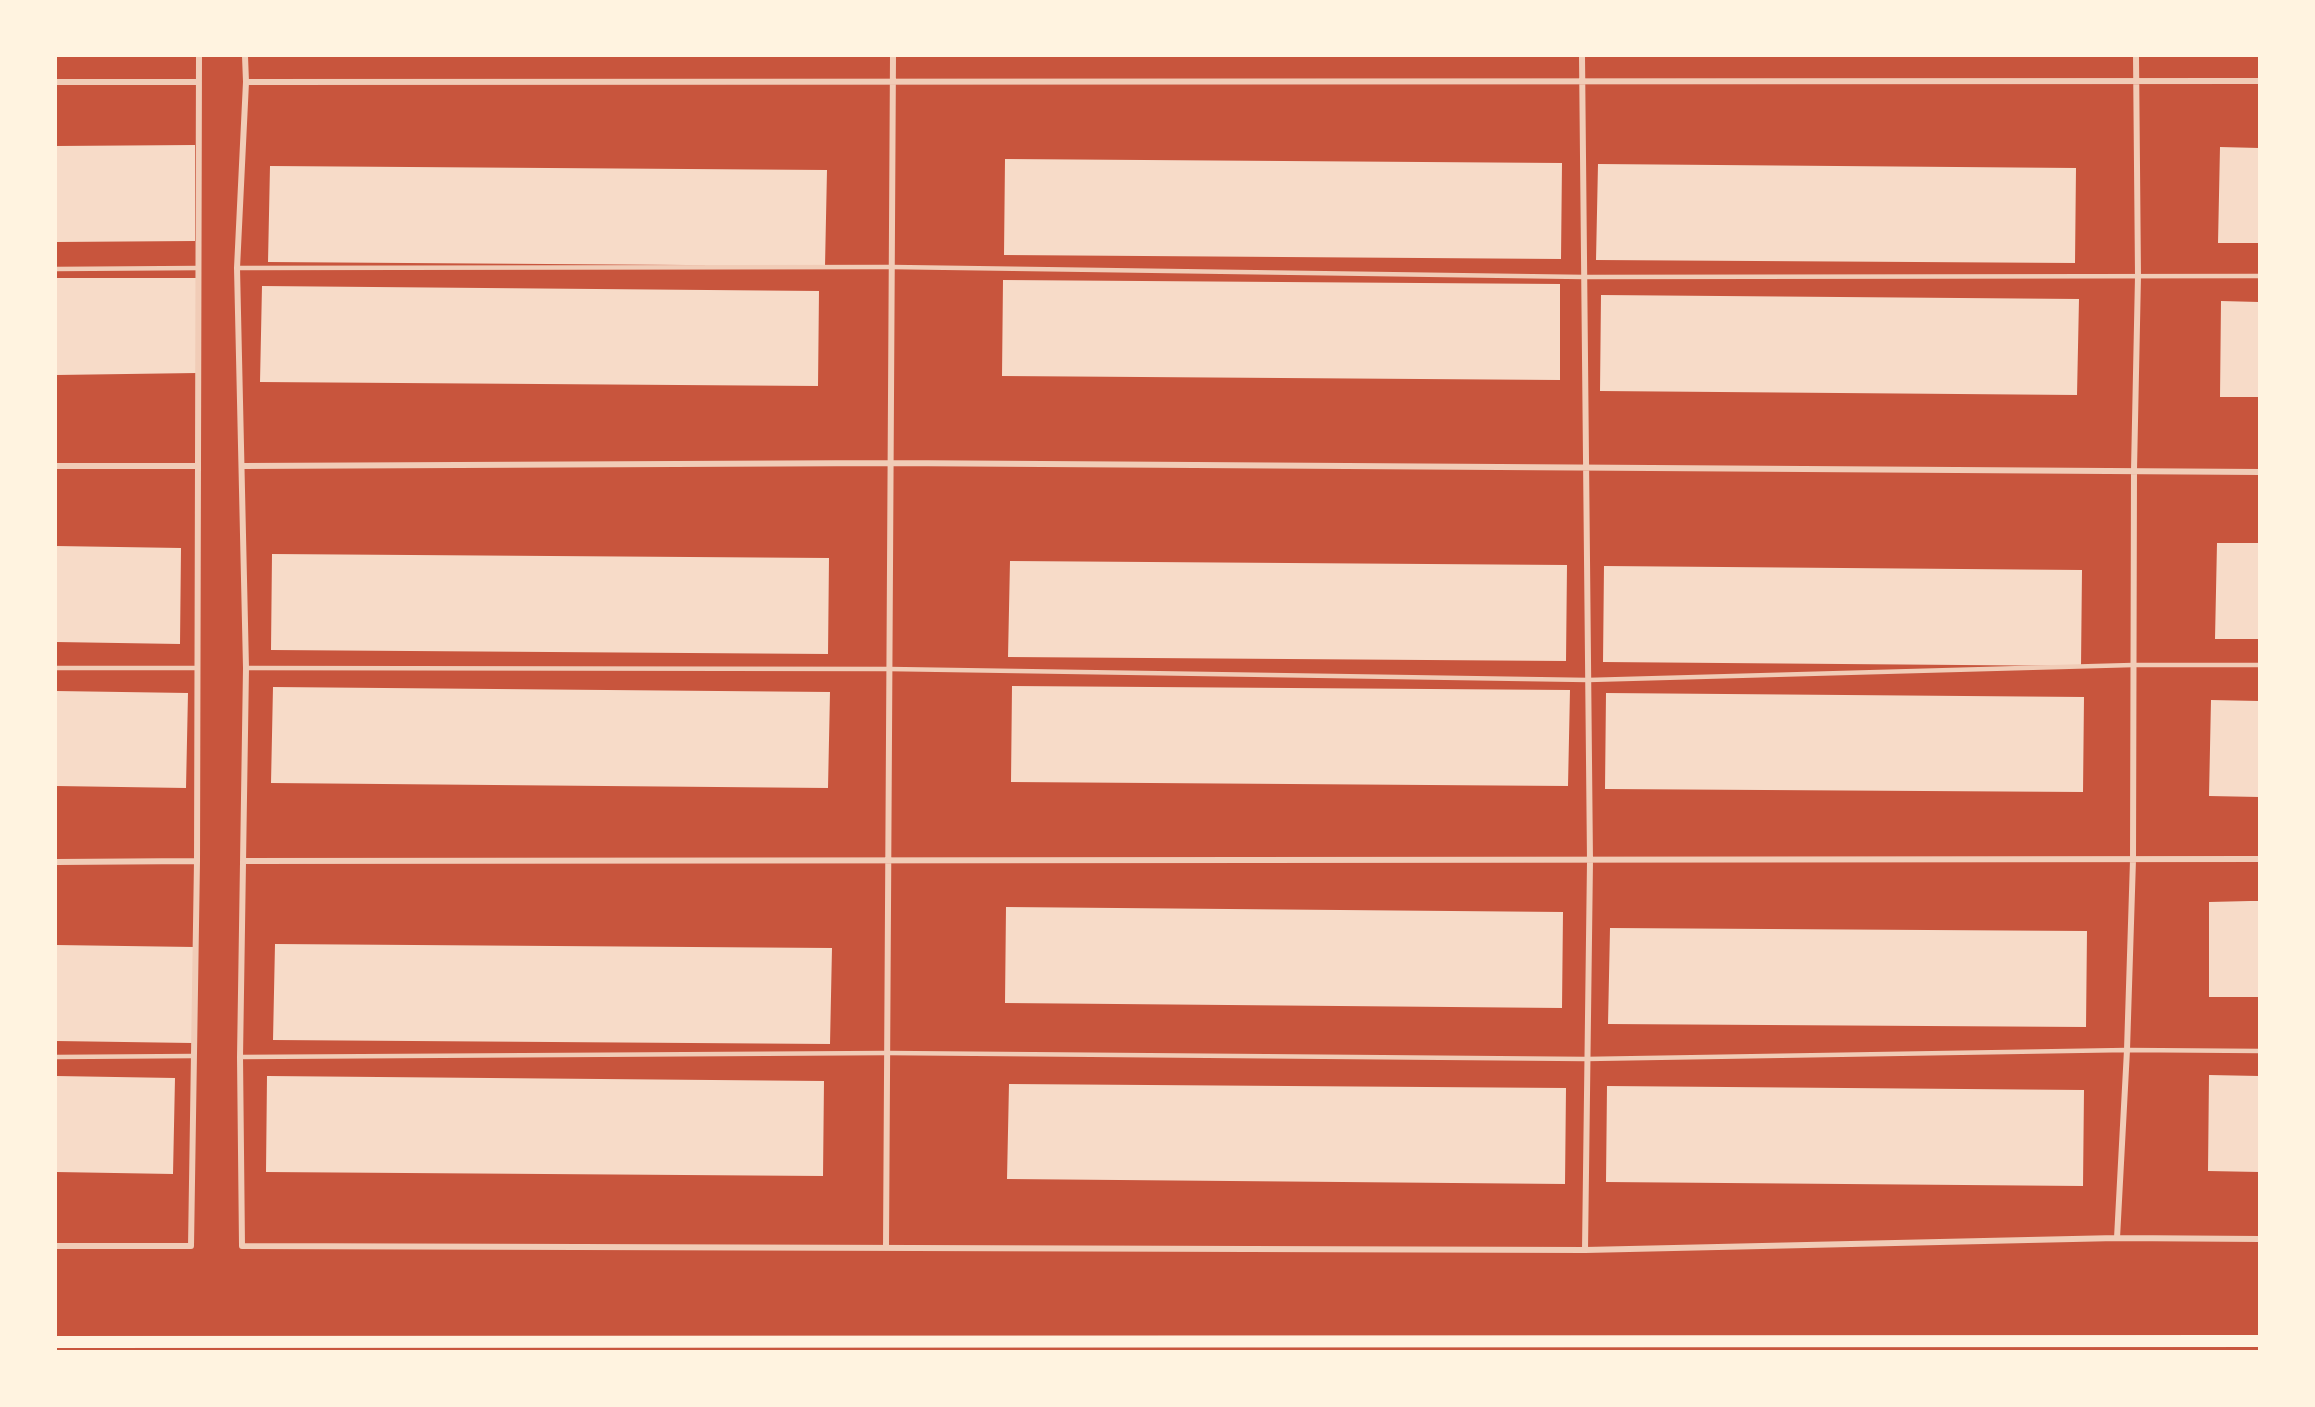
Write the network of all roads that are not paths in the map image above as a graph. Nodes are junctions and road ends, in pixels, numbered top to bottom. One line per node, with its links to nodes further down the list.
1 (199, 56): 10 (street)
2 (245, 56): 11 (street)
3 (893, 56): 12 (street)
4 (1582, 56): 6 (street)
5 (2136, 56): 7 (street)
6 (1582, 81): 7 (street); 12 (street); 19 (street)
7 (2136, 81): 8 (street); 17 (street)
8 (2259, 81)
9 (56, 82): 10 (street)
10 (198, 82): 14 (street)
11 (246, 82): 12 (street); 15 (street)
12 (893, 82): 13 (street)
13 (892, 267): 15 (lane); 19 (lane); 20 (street)
14 (198, 268): 16 (lane); 23 (street)
15 (237, 268): 21 (street)
16 (56, 269)
17 (2138, 276): 18 (lane); 19 (lane); 25 (street)
18 (2259, 276)
19 (1584, 277): 24 (street)
20 (890, 463): 21 (street); 24 (street); 32 (street)
21 (243, 465): 31 (street)
22 (56, 466): 23 (street)
23 (198, 466): 30 (street)
24 (1585, 468): 25 (street); 33 (street)
25 (2134, 470): 26 (street); 27 (street)
26 (2259, 471)
27 (2133, 665): 28 (lane); 33 (lane); 35 (street)
28 (2259, 665)
29 (56, 668): 30 (lane)
30 (196, 668): 37 (street)
31 (246, 668): 32 (lane); 38 (street)
32 (889, 669): 33 (lane); 34 (street)
33 (1588, 680): 39 (street)
34 (888, 860): 38 (street); 39 (street); 43 (street)
35 (2133, 860): 36 (street); 39 (street); 41 (street)
36 (2259, 860)
37 (197, 861): 40 (street); 44 (street)
38 (243, 861): 46 (street)
39 (1590, 861): 47 (street)
40 (56, 862)
41 (2127, 1050): 42 (lane); 47 (lane); 48 (street)
42 (2259, 1051)
43 (886, 1053): 46 (lane); 47 (lane); 51 (street)
44 (194, 1056): 45 (lane); 50 (street)
45 (56, 1057)
46 (240, 1057): 51 (street)
47 (1586, 1059): 52 (street)
48 (2117, 1238): 49 (street); 52 (street)
49 (2259, 1239)
50 (56, 1246)
51 (885, 1247): 52 (street)
52 (1585, 1250)
53 (2259, 1341): 55 (main road)
54 (56, 1342): 55 (main road)
55 (1436, 1347)

